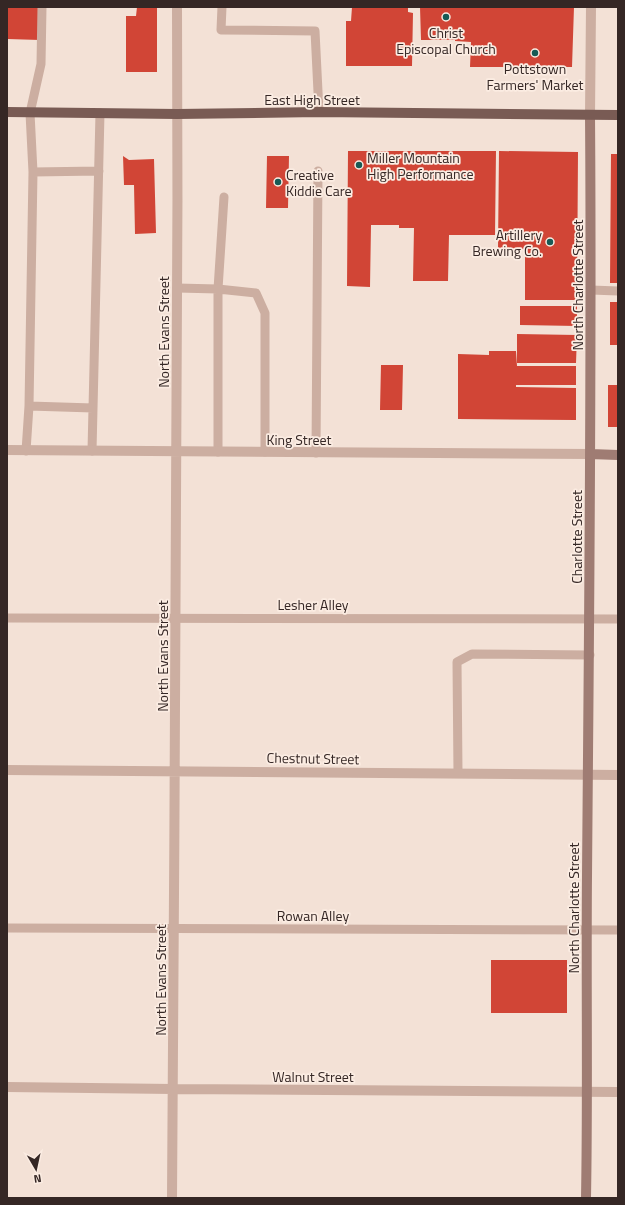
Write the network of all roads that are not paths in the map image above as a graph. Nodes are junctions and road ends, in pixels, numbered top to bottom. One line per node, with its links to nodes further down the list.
1 (42, 7): 6 (lane)
2 (177, 7): 9 (street, North Evans Street)
3 (222, 7): 7 (lane)
4 (591, 7): 10 (street)
5 (7, 112): 6 (main road, East High Street)
6 (30, 112): 8 (main road, East High Street); 13 (lane)
7 (319, 112): 9 (main road, East High Street); 10 (main road, East High Street)
8 (100, 113): 9 (main road, East High Street); 14 (lane)
9 (177, 114): 16 (street, North Evans Street)
10 (590, 115): 11 (main road, East High Street); 18 (main road, North Charlotte Street)
11 (618, 115)
12 (318, 171): 28 (lane)
13 (33, 172): 14 (lane); 20 (lane)
14 (99, 172): 21 (lane)
15 (224, 197): 17 (lane)
16 (177, 288): 17 (lane); 25 (street, North Evans Street)
17 (218, 289): 26 (lane); 27 (lane)
18 (591, 290): 19 (lane); 29 (main road, North Charlotte Street)
19 (618, 291)
20 (29, 406): 21 (lane); 23 (lane)
21 (93, 408): 24 (lane)
22 (7, 450): 23 (street, King Street)
23 (26, 451): 24 (street, King Street)
24 (92, 451): 25 (street, King Street)
25 (176, 452): 26 (street, King Street); 32 (street, North Evans Street)
26 (218, 452): 27 (street, King Street)
27 (265, 452): 28 (street, King Street)
28 (316, 453): 29 (street, King Street)
29 (590, 454): 30 (main road); 33 (main road, Charlotte Street)
30 (618, 455)
31 (7, 618): 32 (lane, Lesher Alley)
32 (176, 618): 33 (lane, Lesher Alley); 37 (street, North Evans Street)
33 (590, 619): 34 (lane, Lesher Alley); 35 (main road, North Charlotte Street)
34 (618, 619)
35 (590, 655): 38 (lane); 39 (main road, North Charlotte Street)
36 (7, 770): 37 (street, Chestnut Street)
37 (176, 771): 38 (street, Chestnut Street); 42 (street, North Evans Street)
38 (458, 773): 39 (street, Chestnut Street)
39 (588, 775): 40 (street, Chestnut Street); 43 (main road, North Charlotte Street)
40 (618, 775)
41 (7, 928): 42 (lane, Rowan Alley)
42 (174, 929): 43 (lane, Rowan Alley); 46 (street, North Evans Street)
43 (587, 929): 44 (lane, Rowan Alley); 47 (main road, North Charlotte Street)
44 (618, 930)
45 (7, 1087): 46 (street, Walnut Street)
46 (173, 1089): 47 (street, Walnut Street); 49 (street, North Evans Street)
47 (588, 1092): 48 (street, Walnut Street); 50 (main road, North Charlotte Street)
48 (618, 1092)
49 (172, 1198)
50 (586, 1198)

